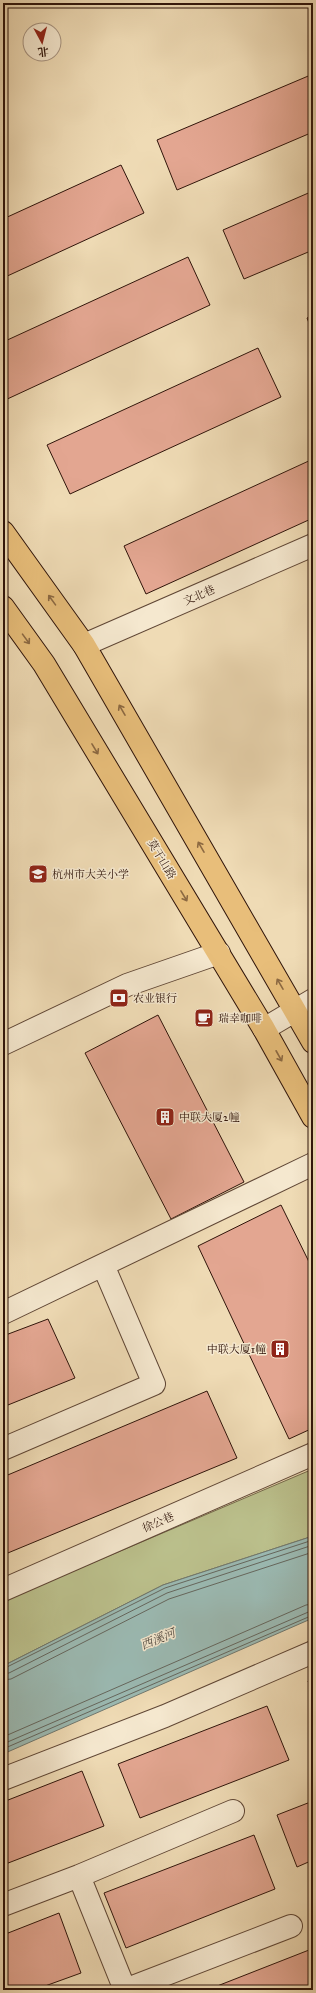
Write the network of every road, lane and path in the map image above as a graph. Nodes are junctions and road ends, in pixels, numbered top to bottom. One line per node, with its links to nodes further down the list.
1 (3, 532): 4 (main road, one-way to 1)
2 (313, 545): 4 (street, 文北巷)
3 (3, 607): 5 (main road, 莫干山路, one-way to 5)
4 (84, 645): 6 (main road, one-way to 4)
5 (219, 953): 7 (main road, 莫干山路); 9 (street)
6 (304, 1005): 7 (street); 8 (main road)
7 (264, 1029): 10 (main road, 莫干山路, one-way to 10)
8 (313, 1042)
9 (3, 1044)
10 (313, 1117)
11 (313, 1164): 12 (street)
12 (104, 1264): 13 (street); 14 (street)
13 (3, 1312)
14 (3, 1449)
15 (313, 1454): 16 (street, 徐公巷)
16 (3, 1590)
17 (313, 1652): 18 (street)
18 (3, 1779)
19 (233, 1811): 20 (street)
20 (79, 1876): 21 (street); 23 (street)
21 (3, 1905)
22 (291, 1926): 23 (street)
23 (125, 1990)

